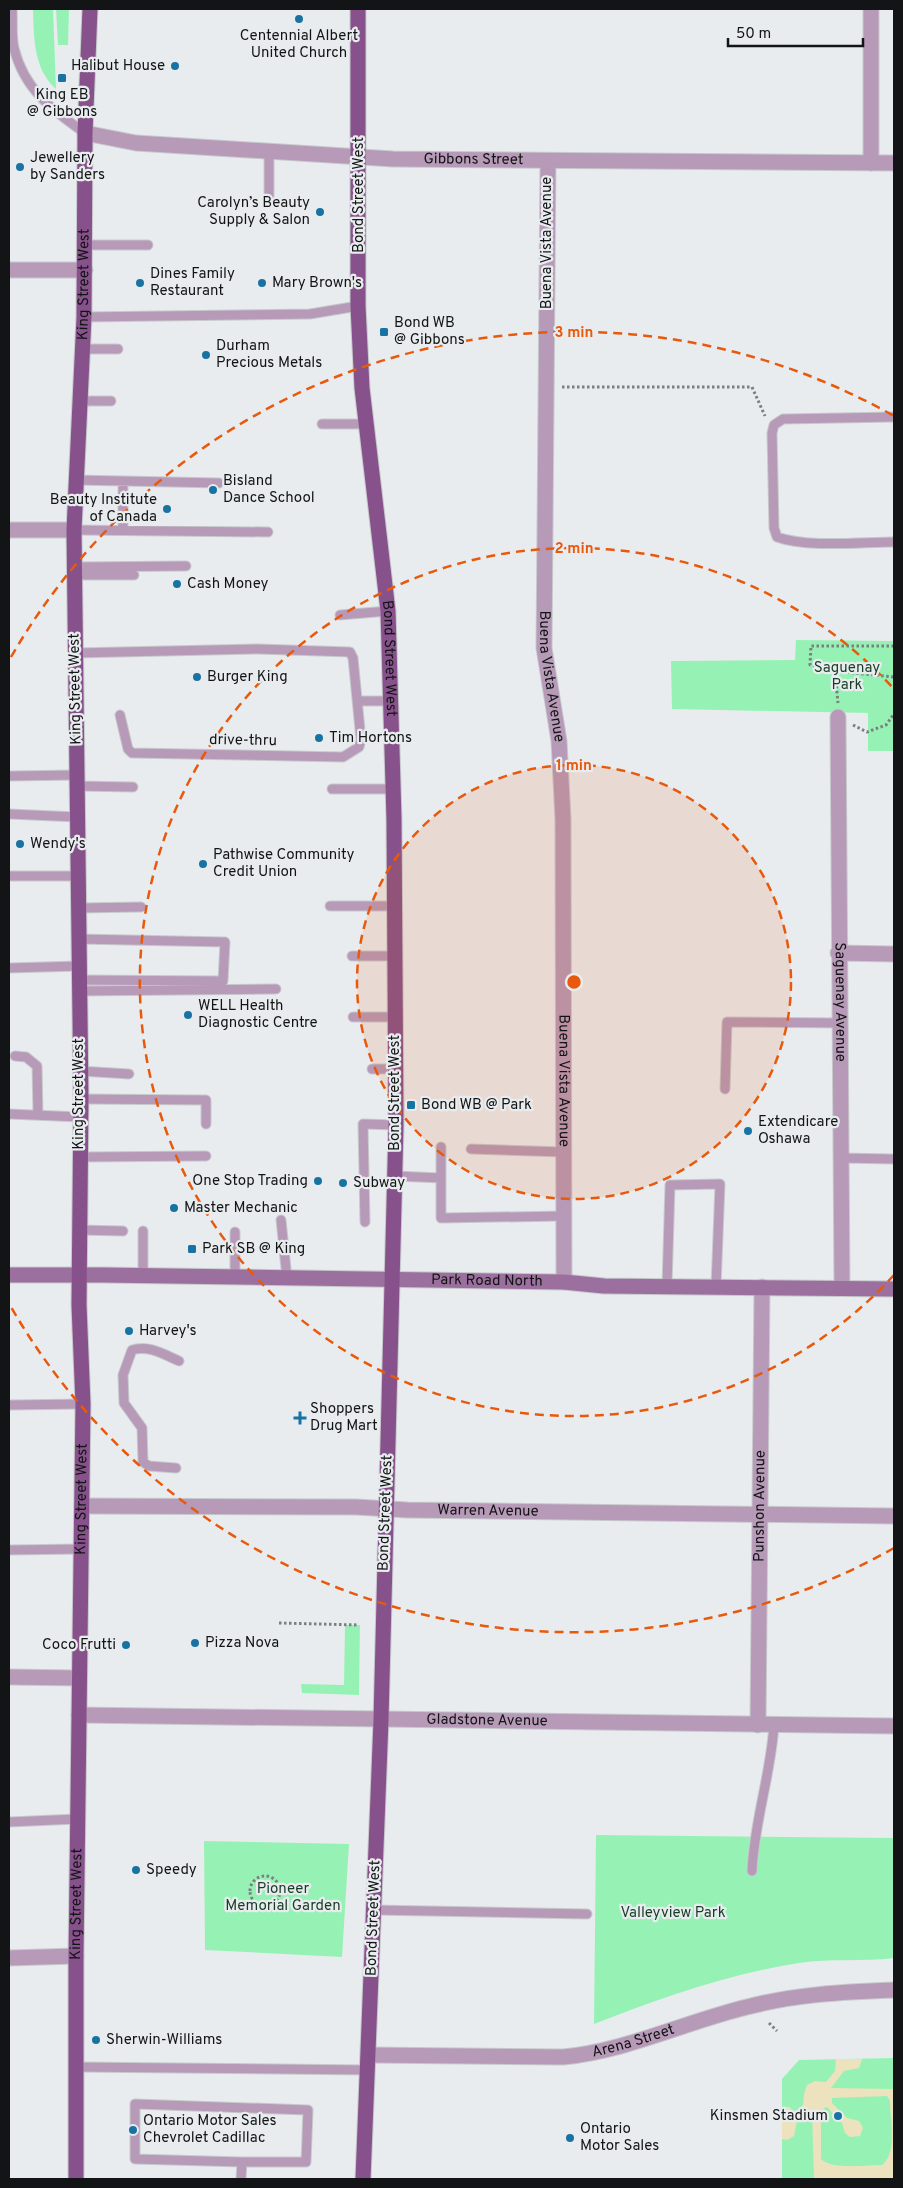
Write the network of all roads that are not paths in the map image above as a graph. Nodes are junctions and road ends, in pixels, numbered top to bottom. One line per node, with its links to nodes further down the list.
1 (12, 9): 5 (lane)
2 (90, 9): 5 (main road, King Street West)
3 (358, 9): 7 (main road, Bond Street West)
4 (871, 9): 9 (street)
5 (85, 133): 6 (street, Gibbons Street); 13 (main road, King Street West)
6 (269, 152): 7 (street, Gibbons Street); 11 (lane)
7 (358, 157): 8 (street, Gibbons Street); 16 (main road, Bond Street West)
8 (548, 162): 9 (street, Gibbons Street); 81 (street, Buena Vista Avenue)
9 (871, 163): 10 (street, Gibbons Street)
10 (894, 163)
11 (269, 198)
12 (148, 244): 13 (lane)
13 (85, 245): 15 (main road, King Street West)
14 (9, 270): 15 (street)
15 (85, 270): 17 (main road, King Street West)
16 (358, 306): 17 (lane); 24 (main road, Bond Street West)
17 (84, 318): 18 (main road, King Street West)
18 (82, 349): 19 (lane); 20 (main road, King Street West)
19 (118, 349)
20 (79, 400): 21 (lane); 25 (main road, King Street West)
21 (111, 401)
22 (894, 417): 32 (lane)
23 (322, 424): 24 (lane)
24 (366, 424): 36 (main road, Bond Street West)
25 (76, 480): 26 (lane); 29 (main road, King Street West)
26 (123, 482): 27 (lane); 30 (lane)
27 (218, 483)
28 (9, 530): 29 (street)
29 (74, 530): 30 (lane); 34 (main road, King Street West)
30 (123, 530): 31 (lane)
31 (268, 532)
32 (894, 542)
33 (186, 566): 34 (lane)
34 (74, 571): 35 (lane); 38 (main road, King Street West)
35 (134, 575)
36 (388, 610): 37 (lane); 40 (main road, Bond Street West)
37 (340, 615)
38 (75, 653): 39 (lane); 44 (main road, King Street West)
39 (358, 701): 40 (lane); 41 (lane, drive-thru)
40 (391, 701): 47 (main road, Bond Street West)
41 (120, 715)
42 (838, 717): 57 (street, Saguenay Avenue)
43 (9, 776): 44 (lane)
44 (77, 781): 45 (lane); 49 (main road, King Street West)
45 (133, 787)
46 (332, 789): 47 (lane)
47 (393, 789): 53 (main road, Bond Street West)
48 (9, 814): 49 (lane)
49 (77, 817): 51 (main road, King Street West)
50 (9, 876): 51 (lane)
51 (78, 876): 55 (main road, King Street West)
52 (330, 906): 53 (lane)
53 (394, 906): 60 (main road, Bond Street West)
54 (141, 907): 55 (lane)
55 (78, 908): 56 (main road, King Street West)
56 (78, 939): 62 (main road, King Street West); 62 (lane)
57 (838, 953): 58 (street); 66 (street, Saguenay Avenue)
58 (894, 954)
59 (352, 956): 60 (lane)
60 (394, 956): 65 (main road, Bond Street West)
61 (9, 968): 62 (lane)
62 (79, 979): 63 (lane); 70 (main road, King Street West)
63 (276, 989)
64 (353, 1017): 65 (lane)
65 (394, 1017): 69 (main road, Bond Street West)
66 (839, 1023): 72 (lane); 84 (street, Saguenay Avenue)
67 (15, 1056): 75 (lane)
68 (372, 1069): 69 (lane)
69 (395, 1069): 78 (main road, Bond Street West)
70 (80, 1071): 71 (lane); 73 (main road, King Street West)
71 (129, 1074)
72 (725, 1089)
73 (81, 1099): 76 (main road, King Street West); 77 (lane)
74 (9, 1114): 75 (lane)
75 (38, 1115): 76 (lane)
76 (80, 1117): 83 (main road, King Street West)
77 (206, 1124)
78 (396, 1125): 86 (main road, Bond Street West); 90 (lane)
79 (441, 1147): 87 (lane)
80 (471, 1149): 81 (lane)
81 (563, 1152): 88 (street, Buena Vista Avenue)
82 (206, 1156): 83 (lane)
83 (79, 1157): 91 (main road, King Street West)
84 (840, 1158): 85 (lane); 105 (street, Saguenay Avenue)
85 (894, 1159)
86 (395, 1176): 87 (lane); 100 (main road, Bond Street West)
87 (441, 1178): 88 (lane)
88 (563, 1216): 101 (street, Buena Vista Avenue)
89 (281, 1220): 99 (lane)
90 (365, 1222)
91 (79, 1230): 92 (lane); 97 (main road, King Street West)
92 (122, 1231)
93 (143, 1231): 96 (lane)
94 (235, 1232): 98 (lane)
95 (9, 1275): 97 (main road, Park Road North)
96 (143, 1275): 97 (main road, Park Road North); 98 (main road, Park Road North)
97 (79, 1276): 108 (main road, King Street West)
98 (235, 1277): 99 (main road, Park Road North)
99 (287, 1278): 100 (main road, Park Road North)
100 (392, 1279): 101 (main road, Park Road North); 112 (main road, Bond Street West)
101 (564, 1282): 102 (main road, Park Road North)
102 (667, 1286): 103 (main road, Park Road North); 103 (lane)
103 (716, 1287): 104 (main road, Park Road North)
104 (762, 1287): 105 (main road, Park Road North); 113 (street, Punshon Avenue)
105 (842, 1288): 106 (main road, Park Road North)
106 (894, 1289)
107 (179, 1361): 110 (lane)
108 (83, 1404): 109 (lane); 111 (main road, King Street West)
109 (9, 1405)
110 (176, 1468)
111 (82, 1506): 112 (street, Warren Avenue); 115 (main road, King Street West)
112 (388, 1510): 113 (street, Warren Avenue); 120 (main road, Bond Street West)
113 (759, 1513): 114 (street, Warren Avenue); 121 (street, Punshon Avenue)
114 (894, 1516)
115 (81, 1549): 116 (lane); 118 (main road, King Street West)
116 (9, 1550)
117 (9, 1677): 118 (street)
118 (79, 1678): 119 (main road, King Street West)
119 (79, 1715): 120 (street, Gladstone Avenue); 124 (main road, King Street West)
120 (381, 1720): 121 (street, Gladstone Avenue); 127 (main road, Bond Street West)
121 (758, 1725): 122 (street, Gladstone Avenue)
122 (774, 1725): 123 (street, Gladstone Avenue); 126 (lane)
123 (894, 1726)
124 (77, 1820): 125 (lane); 129 (main road, King Street West)
125 (9, 1822)
126 (752, 1872)
127 (374, 1910): 128 (lane); 132 (main road, Bond Street West)
128 (587, 1914)
129 (76, 1956): 130 (street); 133 (main road, King Street West)
130 (9, 1958)
131 (894, 1990): 132 (street, Arena Street)
132 (369, 2062): 133 (lane); 137 (main road, Bond Street West)
133 (76, 2067): 135 (main road, King Street West)
134 (242, 2162): 134 (lane); 136 (lane)
135 (76, 2179)
136 (242, 2179)
137 (363, 2179)

